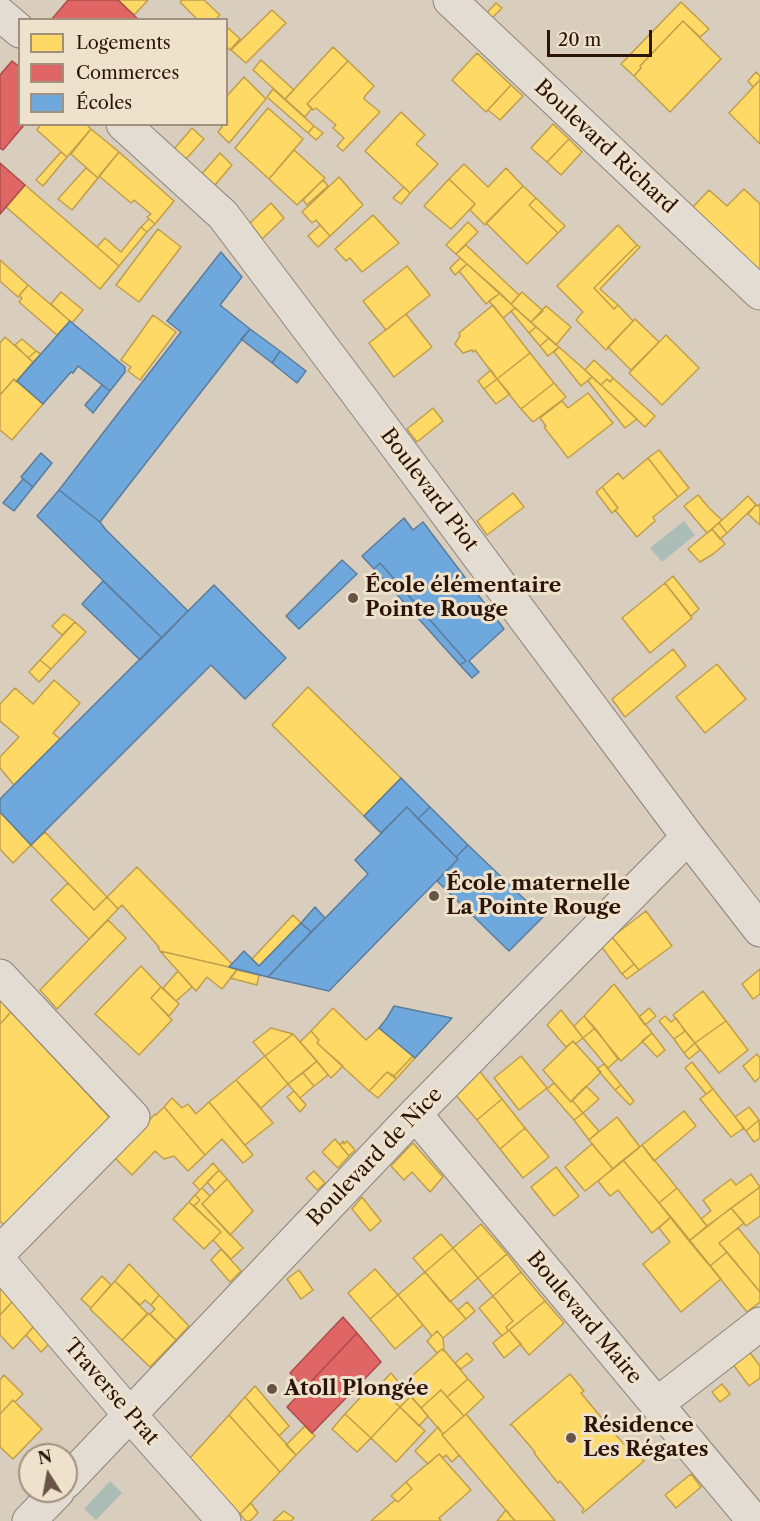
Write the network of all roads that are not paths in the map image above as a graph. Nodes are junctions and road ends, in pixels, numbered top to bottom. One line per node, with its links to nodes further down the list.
1 (10, 0): 3 (street)
2 (450, 0): 6 (street, Boulevard Richard)
3 (0, 13): 4 (street)
4 (18, 29)
5 (125, 126): 7 (street, Boulevard Piot)
6 (760, 293)
7 (688, 837): 8 (street, Boulevard Piot); 10 (street, Boulevard de Nice)
8 (760, 930)
9 (0, 976): 11 (street)
10 (415, 1114): 14 (street, Boulevard Maire); 15 (street, Boulevard de Nice)
11 (0, 1252)
12 (0, 1262): 15 (street, Traverse Prat)
13 (760, 1324): 14 (street)
14 (657, 1404): 20 (street, Boulevard Maire)
15 (130, 1415): 16 (street, Boulevard de Nice); 19 (street, Traverse Prat)
16 (78, 1469)
17 (46, 1503): 18 (street)
18 (29, 1521)
19 (224, 1521)
20 (754, 1521)

